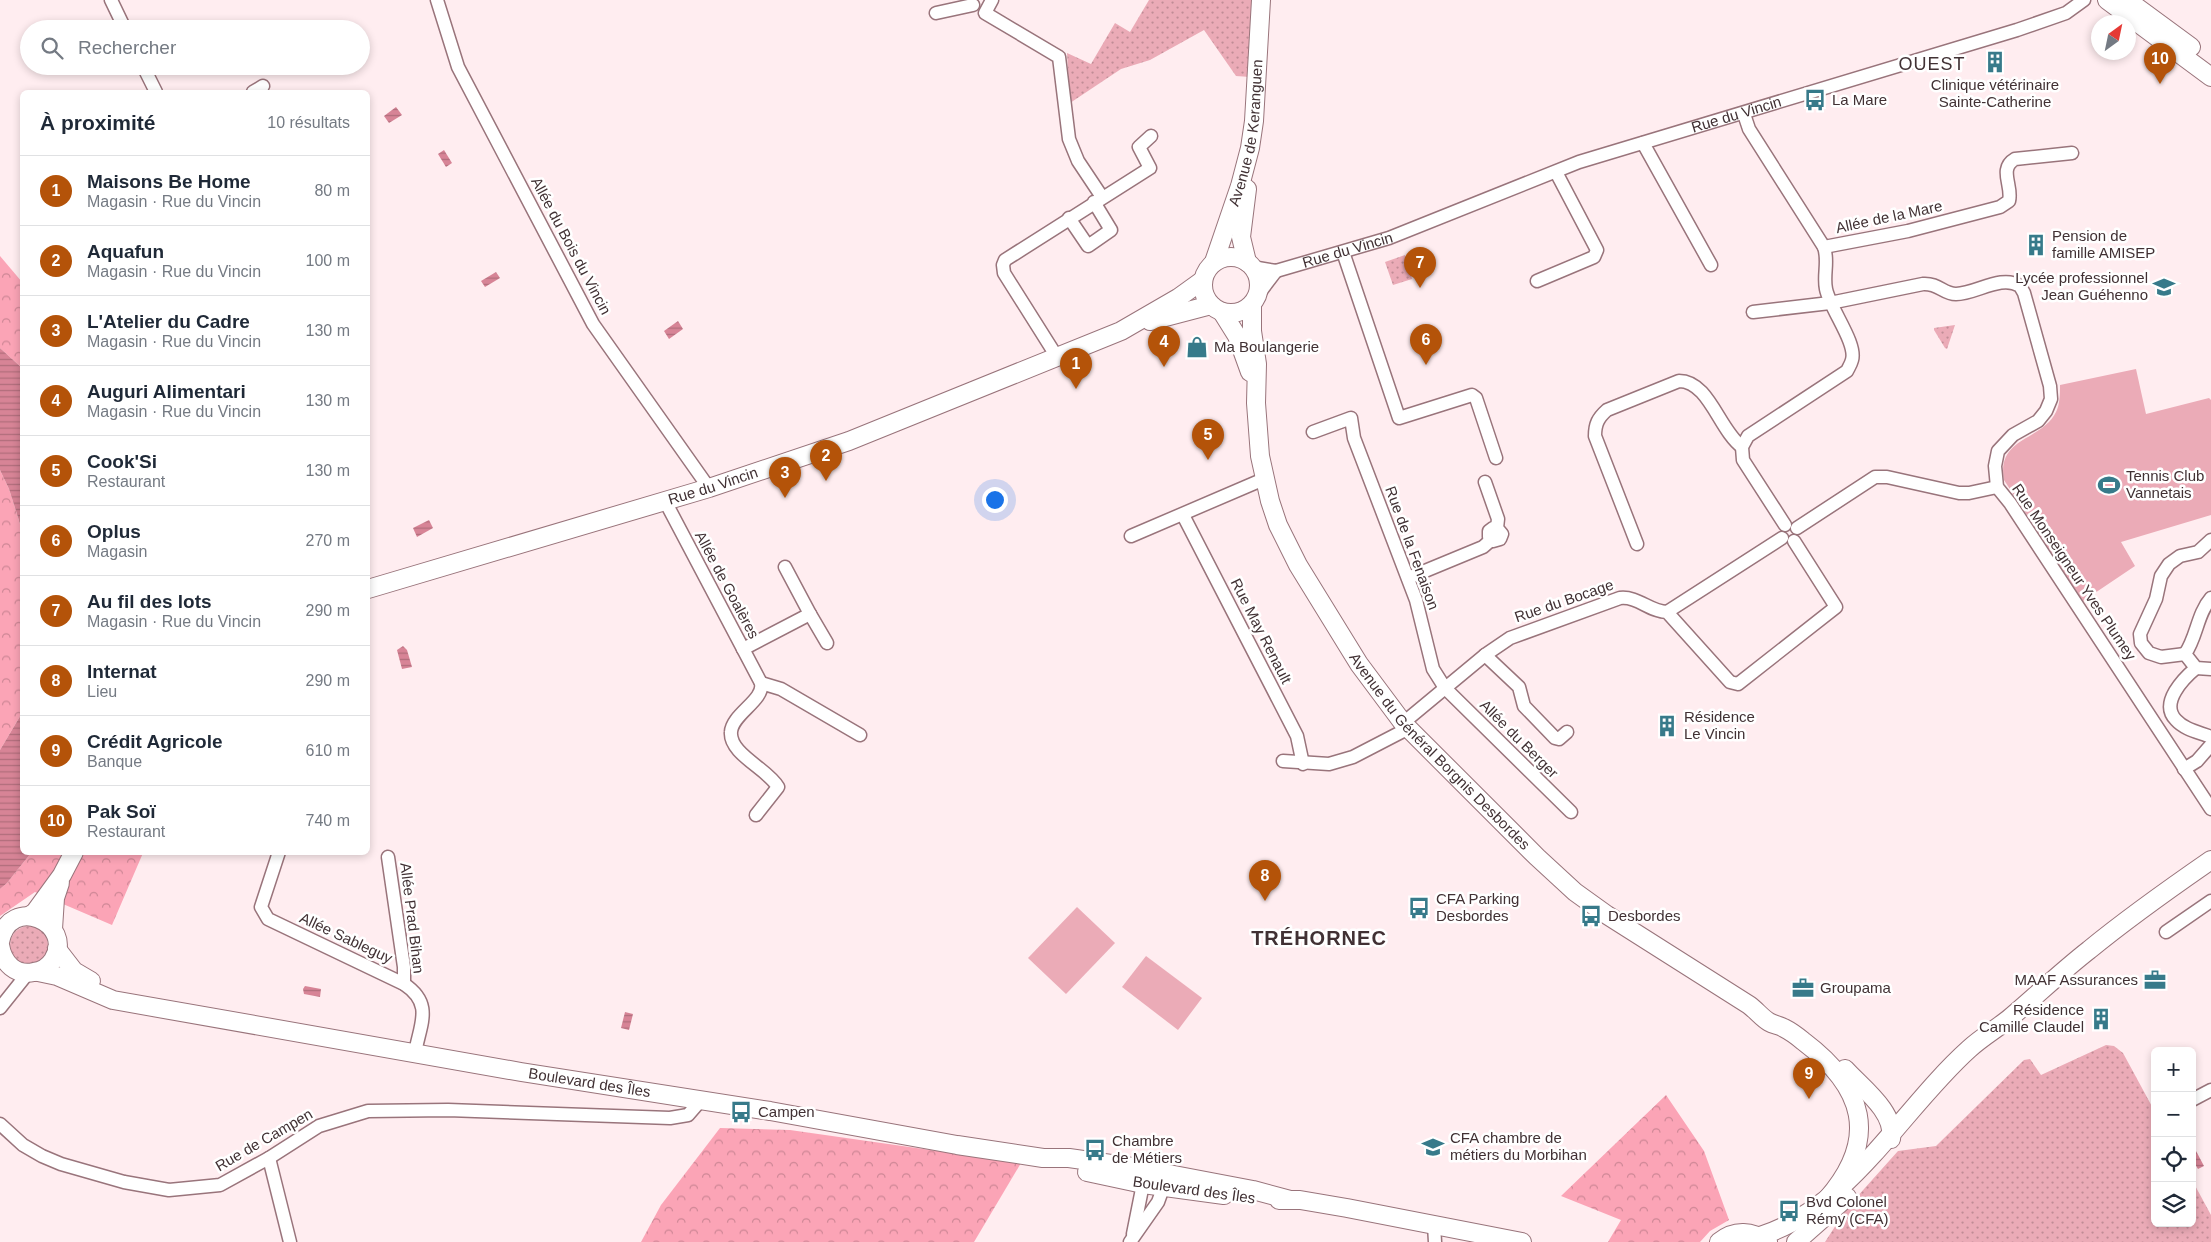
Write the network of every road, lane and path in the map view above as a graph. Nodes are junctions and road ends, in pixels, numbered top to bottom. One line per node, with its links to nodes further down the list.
1 (111, 0): 12 (street)
2 (437, 0): 45 (street, Allée du Bois du Vincin)
3 (992, 0): 11 (street)
4 (1261, 0): 26 (main road, Avenue de Keranguen)
5 (1272, 0): 27 (main road, Avenue de Keranguen)
6 (2084, 0): 17 (street, Rue du Vincin)
7 (2107, 0): 15 (main road)
8 (2127, 0): 13 (main road)
9 (969, 3): 10 (street); 11 (street)
10 (936, 13)
11 (984, 13): 22 (street)
12 (121, 20)
13 (2211, 63)
14 (148, 75): 16 (street)
15 (2211, 77)
16 (155, 90)
17 (1744, 114): 19 (street, Rue du Vincin); 24 (street, Allée de la Mare)
18 (1151, 136): 22 (street)
19 (1643, 143): 21 (street, Rue du Vincin); 28 (street)
20 (2072, 153): 24 (street, Allée de la Mare)
21 (1556, 172): 25 (street, Rue du Vincin); 31 (street)
22 (1098, 200): 23 (street); 23 (street)
23 (1069, 218): 37 (street)
24 (1824, 247): 33 (street)
25 (1343, 252): 29 (street, Rue du Vincin); 41 (street)
26 (1214, 262): 27 (main road); 30 (main road)
27 (1250, 264): 29 (street, Rue du Vincin); 32 (main road)
28 (1711, 265)
29 (1276, 271): 32 (street)
30 (1203, 280): 34 (main road); 36 (main road, Rue du Vincin)
31 (1537, 281)
32 (1255, 300): 34 (main road); 38 (main road, Avenue du Général Borgnis Desbordes)
33 (1830, 303): 35 (street); 40 (street); 44 (street, Rue Monseigneur Yves Plumey)
34 (1216, 309): 36 (main road, Rue du Vincin); 38 (main road, Avenue du Général Borgnis Desbordes)
35 (1753, 312)
36 (1133, 325): 37 (main road, Rue du Vincin)
37 (1057, 356): 45 (main road, Rue du Vincin)
38 (1256, 403): 42 (main road, Avenue du Général Borgnis Desbordes)
39 (1313, 432): 53 (street, Rue de la Fenaison)
40 (1742, 446): 48 (street, Rue du Bocage); 51 (street)
41 (1496, 458)
42 (1264, 480): 47 (street); 66 (main road, Avenue du Général Borgnis Desbordes)
43 (1485, 482): 53 (street)
44 (1997, 487): 48 (street); 73 (street, Rue Monseigneur Yves Plumey)
45 (709, 488): 46 (main road, Rue du Vincin)
46 (665, 501): 54 (main road, Rue du Vincin); 59 (street, Allée de Goalères)
47 (1183, 515): 49 (street); 72 (street, Rue May Renault)
48 (1789, 533): 56 (street); 56 (street, Rue du Bocage)
49 (1131, 536)
50 (2211, 540): 61 (street)
51 (1638, 544)
52 (785, 567): 57 (street)
53 (1408, 578): 65 (street, Rue de la Fenaison)
54 (370, 588)
55 (2211, 598): 61 (street)
56 (1667, 612): 60 (street, Rue du Bocage)
57 (810, 614): 58 (street); 59 (street)
58 (826, 642)
59 (743, 649): 64 (street, Allée de Goalères)
60 (1485, 654): 65 (street, Rue du Bocage); 67 (street)
61 (2184, 654): 62 (street)
62 (2196, 668): 63 (street); 69 (street)
63 (2211, 669)
64 (761, 683): 68 (street); 76 (street)
65 (1445, 688): 66 (street, Rue du Bocage); 75 (street, Allée du Berger)
66 (1406, 725): 72 (street, Rue du Bocage); 94 (main road, Avenue du Général Borgnis Desbordes)
67 (1567, 732)
68 (860, 735)
69 (2211, 737)
70 (2211, 745): 73 (street)
71 (1283, 761): 72 (street, Rue du Bocage)
72 (1303, 764)
73 (2184, 769): 74 (street, Rue Monseigneur Yves Plumey)
74 (2211, 809)
75 (1571, 812)
76 (756, 815)
77 (72, 855): 81 (main road)
78 (277, 855): 89 (street, Allée Sableguy)
79 (388, 856): 89 (street, Allée Prad Bihan)
80 (2211, 860): 93 (main road)
81 (62, 875): 83 (main road); 84 (main road)
82 (2211, 901): 85 (street)
83 (29, 916): 84 (main road); 86 (main road)
84 (52, 929): 87 (main road)
85 (2166, 932)
86 (3, 947): 88 (main road); 90 (street)
87 (58, 949): 88 (main road); 91 (main road, Boulevard des Îles)
88 (33, 972): 90 (street); 91 (main road, Boulevard des Îles)
89 (404, 984): 95 (street, Allée Sableguy)
90 (8, 997): 92 (street)
91 (136, 1003): 95 (main road, Boulevard des Îles)
92 (0, 1008)
93 (2011, 1017): 99 (main road); 103 (main road)
94 (1804, 1042): 100 (main road, Avenue du Général Borgnis Desbordes); 106 (main road, Avenue du Général Borgnis Desbordes)
95 (414, 1052): 98 (main road, Boulevard des Îles)
96 (2211, 1090): 97 (street)
97 (2196, 1098)
98 (701, 1100): 104 (street, Rue de Campen); 105 (main road, Boulevard des Îles)
99 (1917, 1102): 100 (main road); 102 (main road)
100 (1878, 1105): 102 (main road, Avenue du Général Borgnis Desbordes)
101 (0, 1124): 104 (street, Rue de Campen)
102 (1892, 1131): 103 (main road); 106 (main road)
103 (1881, 1157): 113 (main road)
104 (269, 1158): 110 (street)
105 (1157, 1179): 107 (main road, Boulevard des Îles); 109 (street); 109 (street)
106 (1827, 1199): 108 (main road)
107 (1434, 1234): 111 (main road, Boulevard des Îles)
108 (1764, 1239): 112 (main road)
109 (1131, 1240)
110 (290, 1242)
111 (1522, 1242)
112 (1718, 1242)
113 (1796, 1242)

